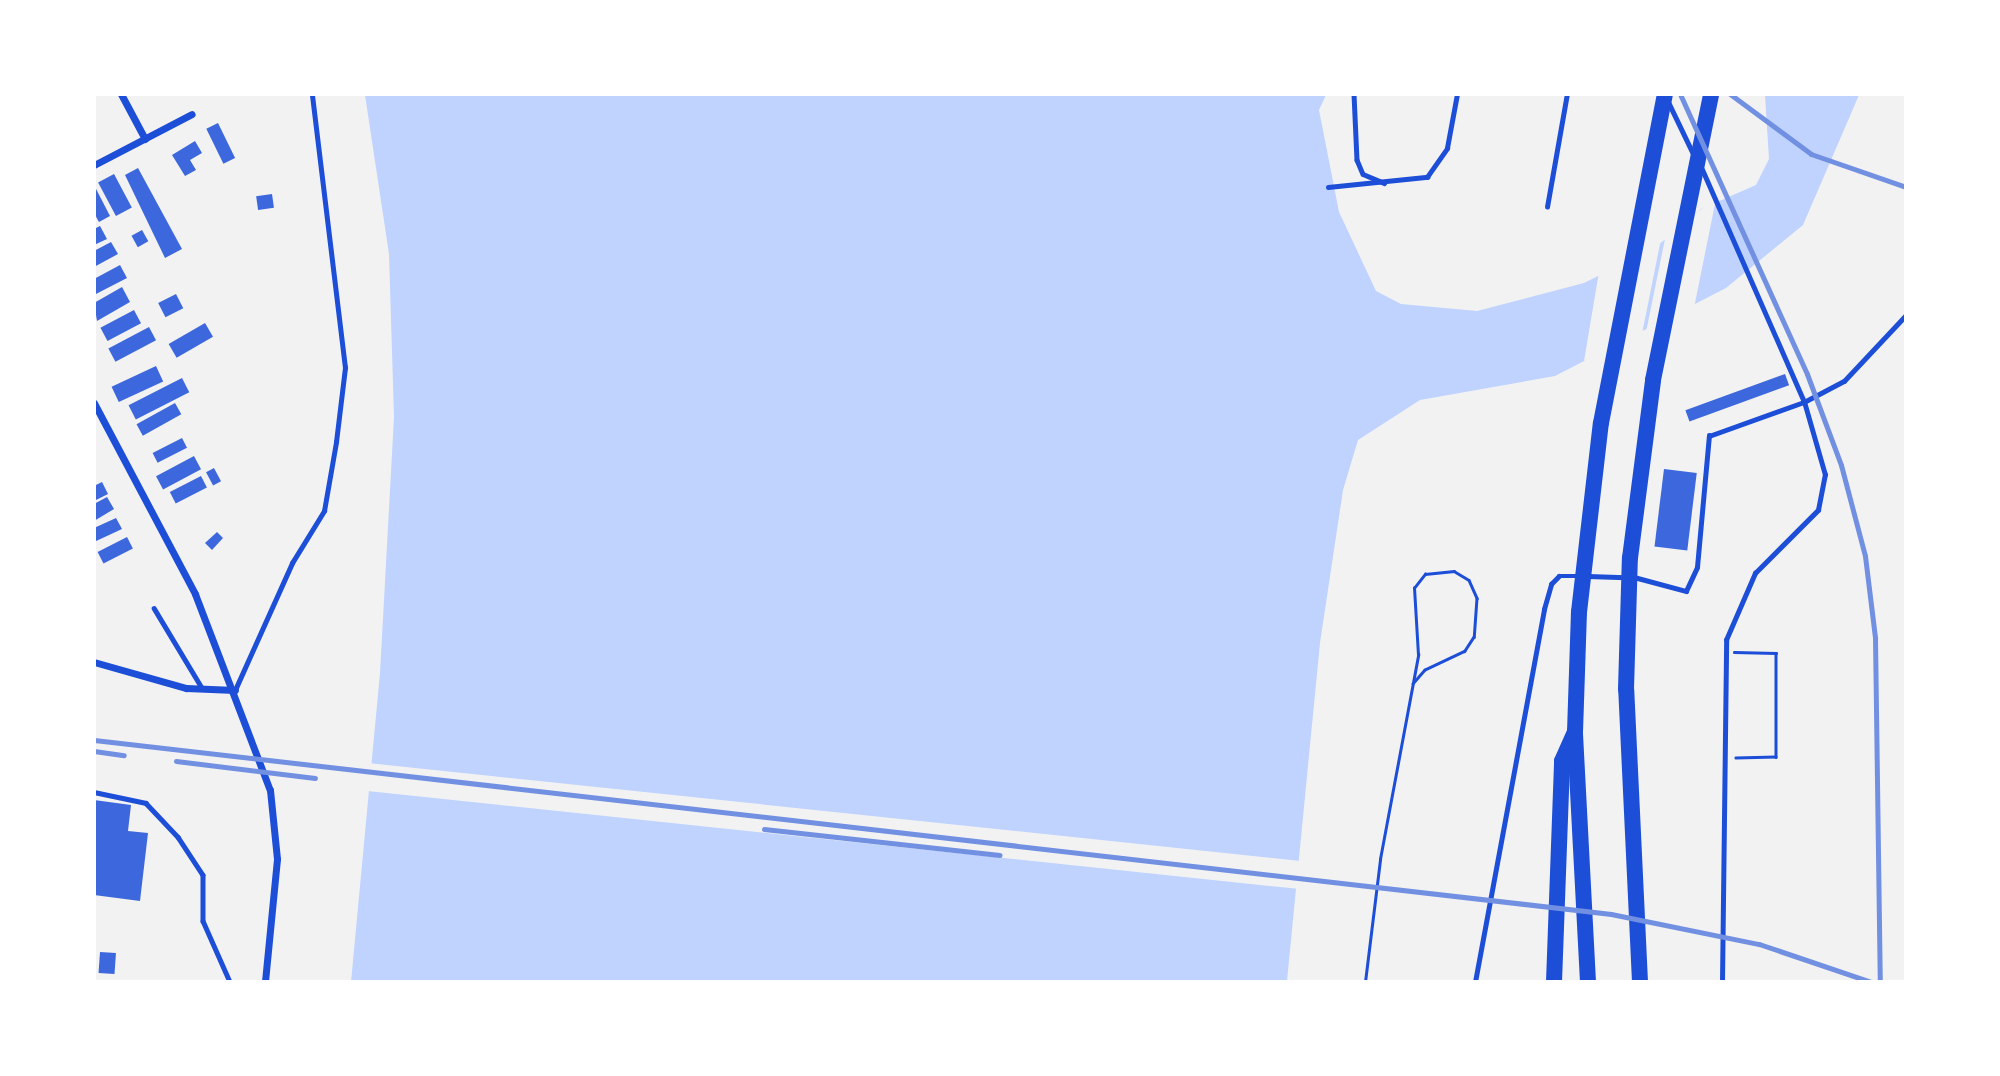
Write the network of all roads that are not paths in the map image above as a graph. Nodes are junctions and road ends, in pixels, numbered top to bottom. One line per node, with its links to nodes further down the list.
1 (121, 94): 9 (street)
2 (312, 94): 20 (lane)
3 (1354, 94): 11 (lane)
4 (1457, 94): 11 (lane)
5 (1567, 94): 13 (lane)
6 (1665, 94): 15 (lane); 21 (highway)
7 (1712, 94): 28 (highway)
8 (192, 114): 9 (street)
9 (145, 139): 10 (street)
10 (94, 165)
11 (1392, 185): 12 (lane)
12 (1328, 187)
13 (1547, 207)
14 (1906, 315): 15 (lane)
15 (1804, 402): 25 (lane); 29 (lane)
16 (94, 403): 20 (street)
17 (153, 608): 19 (lane)
18 (95, 662): 19 (street)
19 (202, 689): 20 (street)
20 (235, 690): 24 (street)
21 (1575, 732): 26 (highway); 27 (highway)
22 (94, 792): 23 (lane)
23 (230, 982)
24 (265, 982)
25 (1475, 982)
26 (1555, 982)
27 (1588, 982)
28 (1640, 982)
29 (1722, 982)

